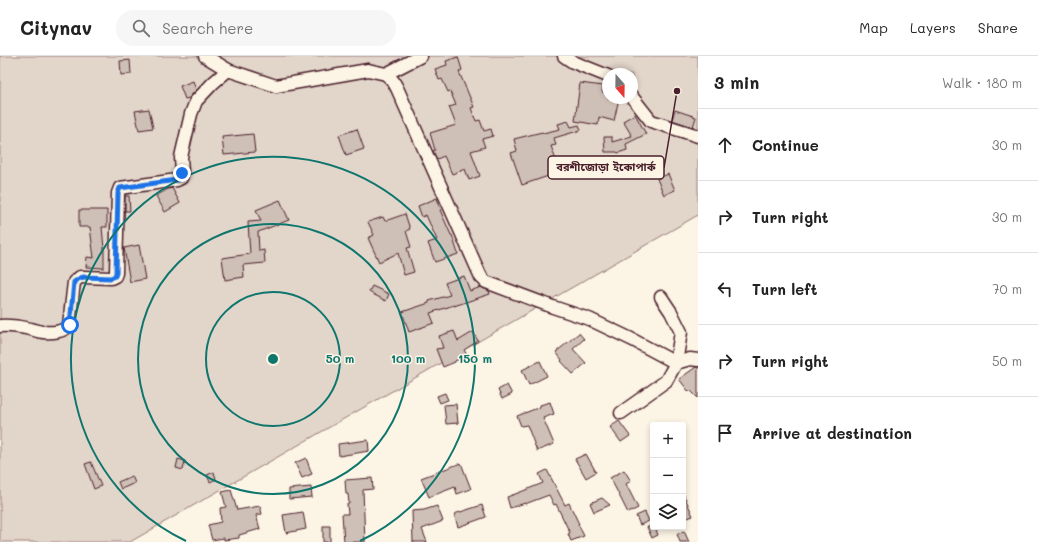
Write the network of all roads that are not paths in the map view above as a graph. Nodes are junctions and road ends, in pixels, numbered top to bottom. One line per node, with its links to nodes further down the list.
1 (205, 56): 4 (street)
2 (421, 56): 5 (street)
3 (564, 56): 6 (street)
4 (228, 70): 5 (street); 10 (street)
5 (386, 74): 12 (street)
6 (602, 74)
7 (638, 104): 8 (street)
8 (698, 136)
9 (662, 297): 12 (street)
10 (0, 326)
11 (698, 360): 12 (street)
12 (676, 363): 13 (street)
13 (621, 413)

